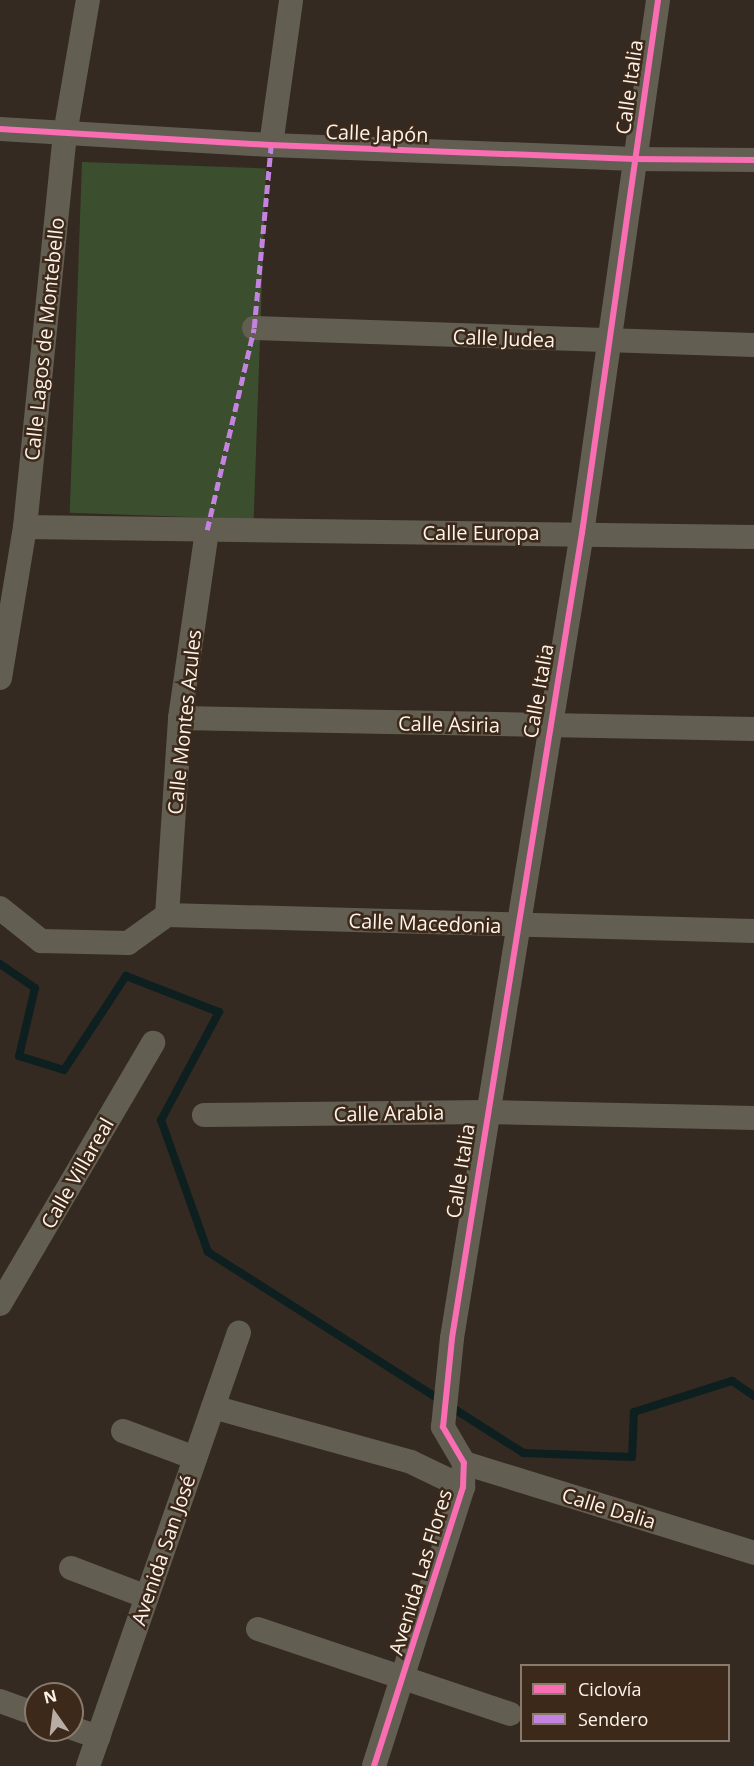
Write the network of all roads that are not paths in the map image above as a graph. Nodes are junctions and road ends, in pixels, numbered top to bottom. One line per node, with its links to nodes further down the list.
1 (88, 0): 5 (street, Calle Lagos de Montebello)
2 (291, 0): 6 (street)
3 (658, 0): 7 (street, Calle Italia)
4 (0, 129): 5 (street, Calle Japón)
5 (65, 134): 6 (street, Calle Japón); 12 (street, Calle Lagos de Montebello)
6 (271, 145): 7 (street, Calle Japón)
7 (635, 159): 8 (street, Calle Japón); 10 (street, Calle Italia)
8 (754, 160)
9 (254, 328): 10 (street, Calle Judea)
10 (609, 343): 11 (street, Calle Judea); 14 (street, Calle Italia)
11 (754, 345)
12 (25, 527): 13 (street, Calle Europa); 16 (street, Calle Lagos de Montebello)
13 (207, 530): 14 (street, Calle Europa); 17 (street, Calle Montes Azules)
14 (582, 533): 15 (street, Calle Europa); 18 (street, Calle Italia)
15 (754, 537)
16 (0, 678)
17 (180, 718): 18 (street, Calle Asiria); 21 (street, Calle Montes Azules)
18 (548, 726): 19 (street, Calle Asiria); 22 (street, Calle Italia)
19 (754, 729)
20 (0, 908): 21 (street)
21 (167, 915): 22 (street, Calle Macedonia)
22 (518, 926): 23 (street, Calle Macedonia); 25 (street, Calle Italia)
23 (754, 931)
24 (153, 1042): 28 (street, Calle Villareal)
25 (486, 1112): 26 (street, Calle Arabia); 27 (street, Calle Arabia); 33 (street, Calle Italia)
26 (204, 1115)
27 (754, 1118)
28 (0, 1304)
29 (239, 1333): 30 (street, Avenida San José)
30 (213, 1407): 32 (street, Avenida San José); 34 (street)
31 (123, 1431): 32 (street)
32 (195, 1458): 37 (street, Avenida San José)
33 (464, 1462): 34 (street, Avenida Las Flores); 35 (street, Calle Dalia)
34 (463, 1487): 39 (street, Avenida Las Flores)
35 (754, 1552)
36 (70, 1568): 37 (street)
37 (147, 1597): 44 (street, Avenida San José)
38 (258, 1629): 39 (street)
39 (404, 1679): 42 (street); 46 (street, Avenida Las Flores)
40 (0, 1701): 41 (street)
41 (24, 1710)
42 (510, 1714)
43 (84, 1732): 44 (street)
44 (98, 1737): 45 (street, Avenida San José)
45 (88, 1766)
46 (374, 1766)

